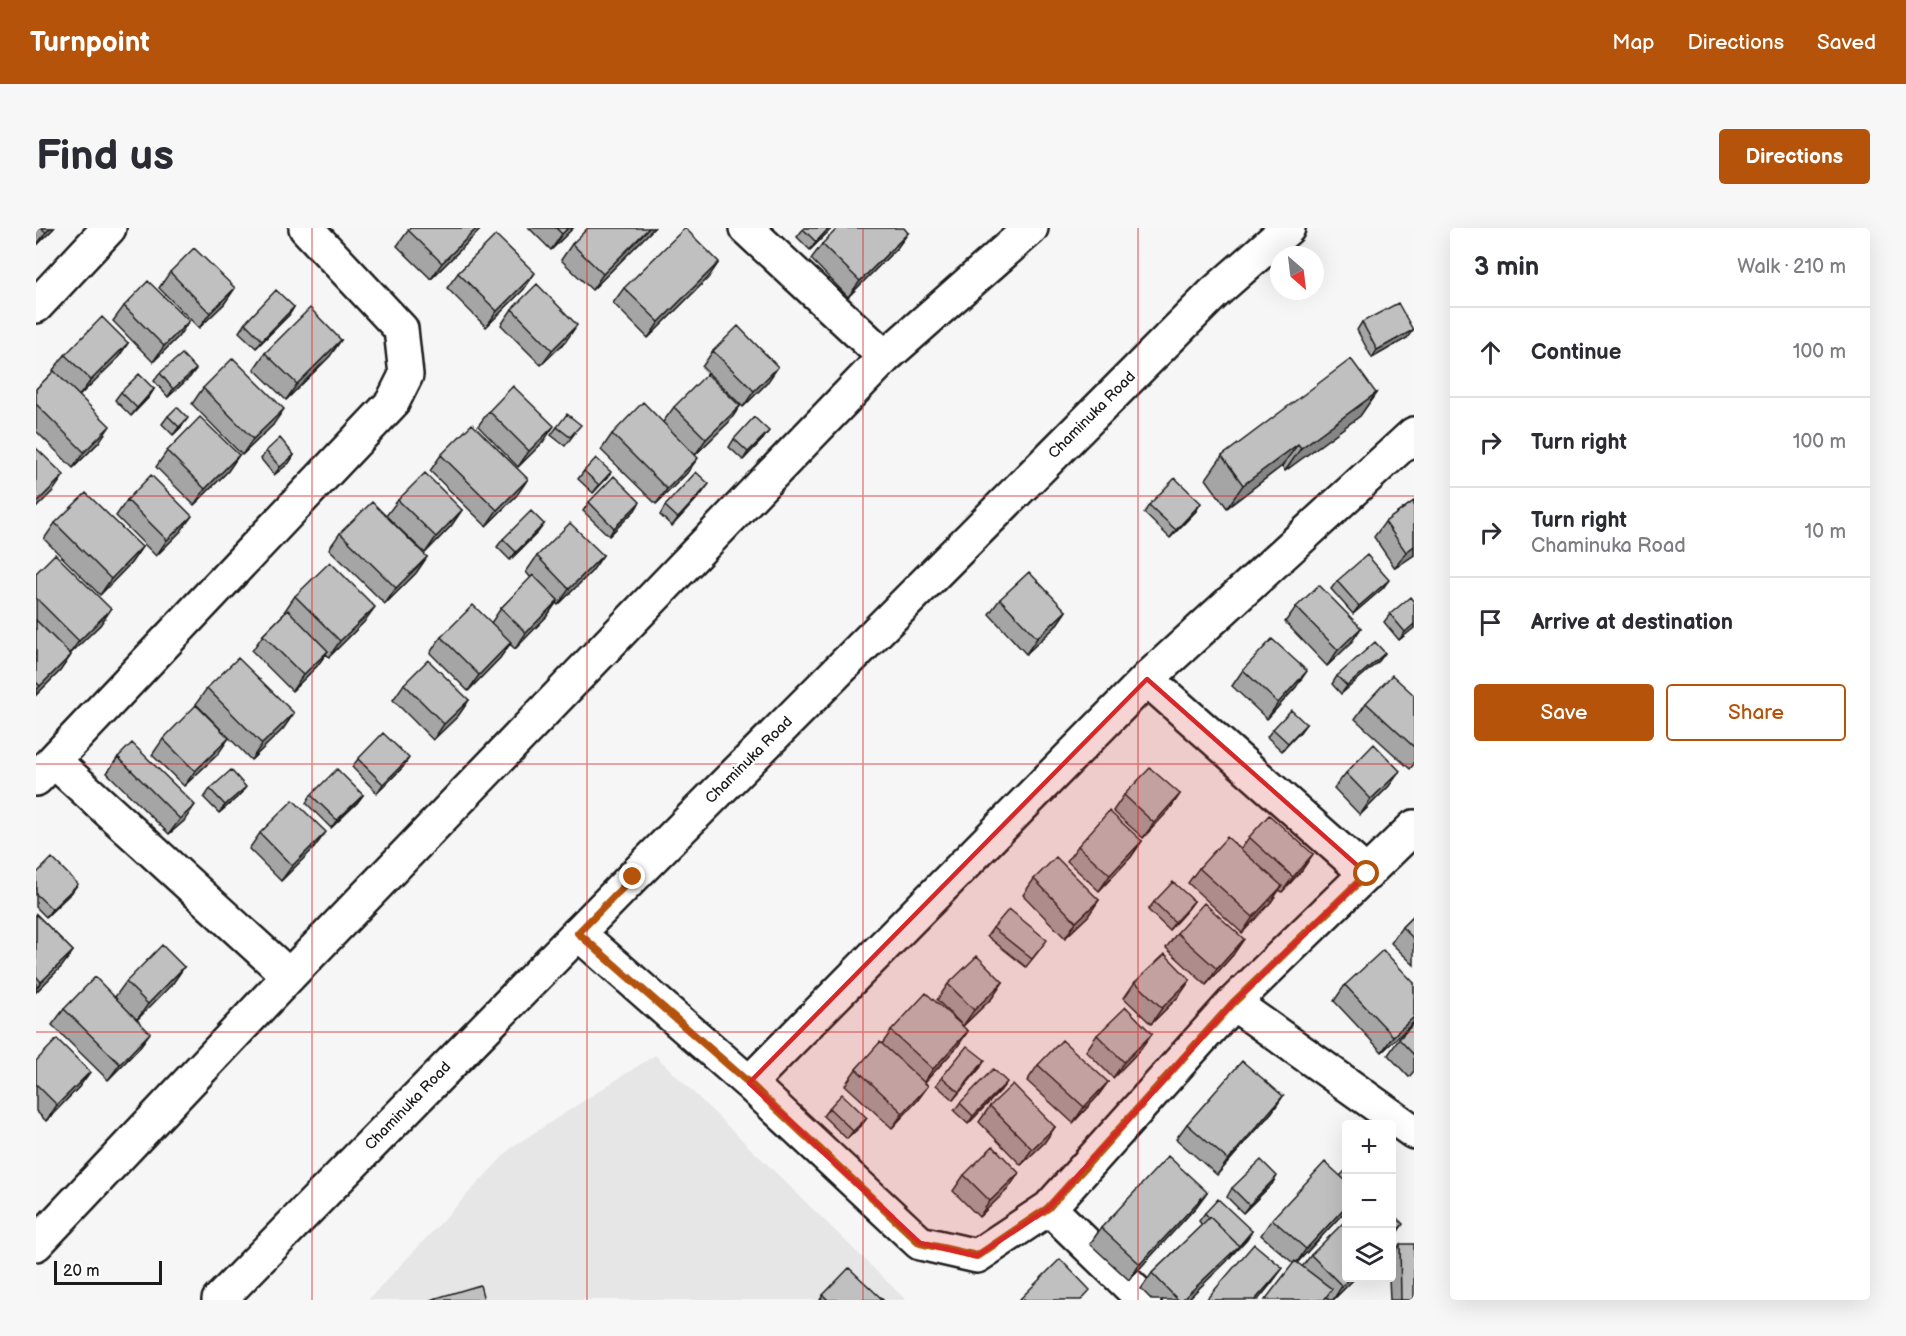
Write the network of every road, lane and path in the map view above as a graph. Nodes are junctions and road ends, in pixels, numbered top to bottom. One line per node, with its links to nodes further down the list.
1 (109, 228): 6 (street)
2 (746, 228): 7 (street)
3 (1031, 228): 7 (street)
4 (1288, 228): 13 (street, Chaminuka Road)
5 (318, 232): 10 (street)
6 (36, 306)
7 (885, 357): 14 (street)
8 (1414, 434): 9 (street)
9 (1147, 679): 12 (street); 16 (street)
10 (45, 770): 14 (street)
11 (1414, 827): 12 (street)
12 (1367, 874): 15 (street)
13 (578, 933): 16 (street); 20 (street, Chaminuka Road)
14 (289, 976): 19 (street)
15 (1233, 1003): 17 (street); 18 (street)
16 (749, 1083): 18 (street)
17 (1414, 1132)
18 (1048, 1208): 21 (street)
19 (36, 1244)
20 (219, 1300)
21 (1144, 1300)

